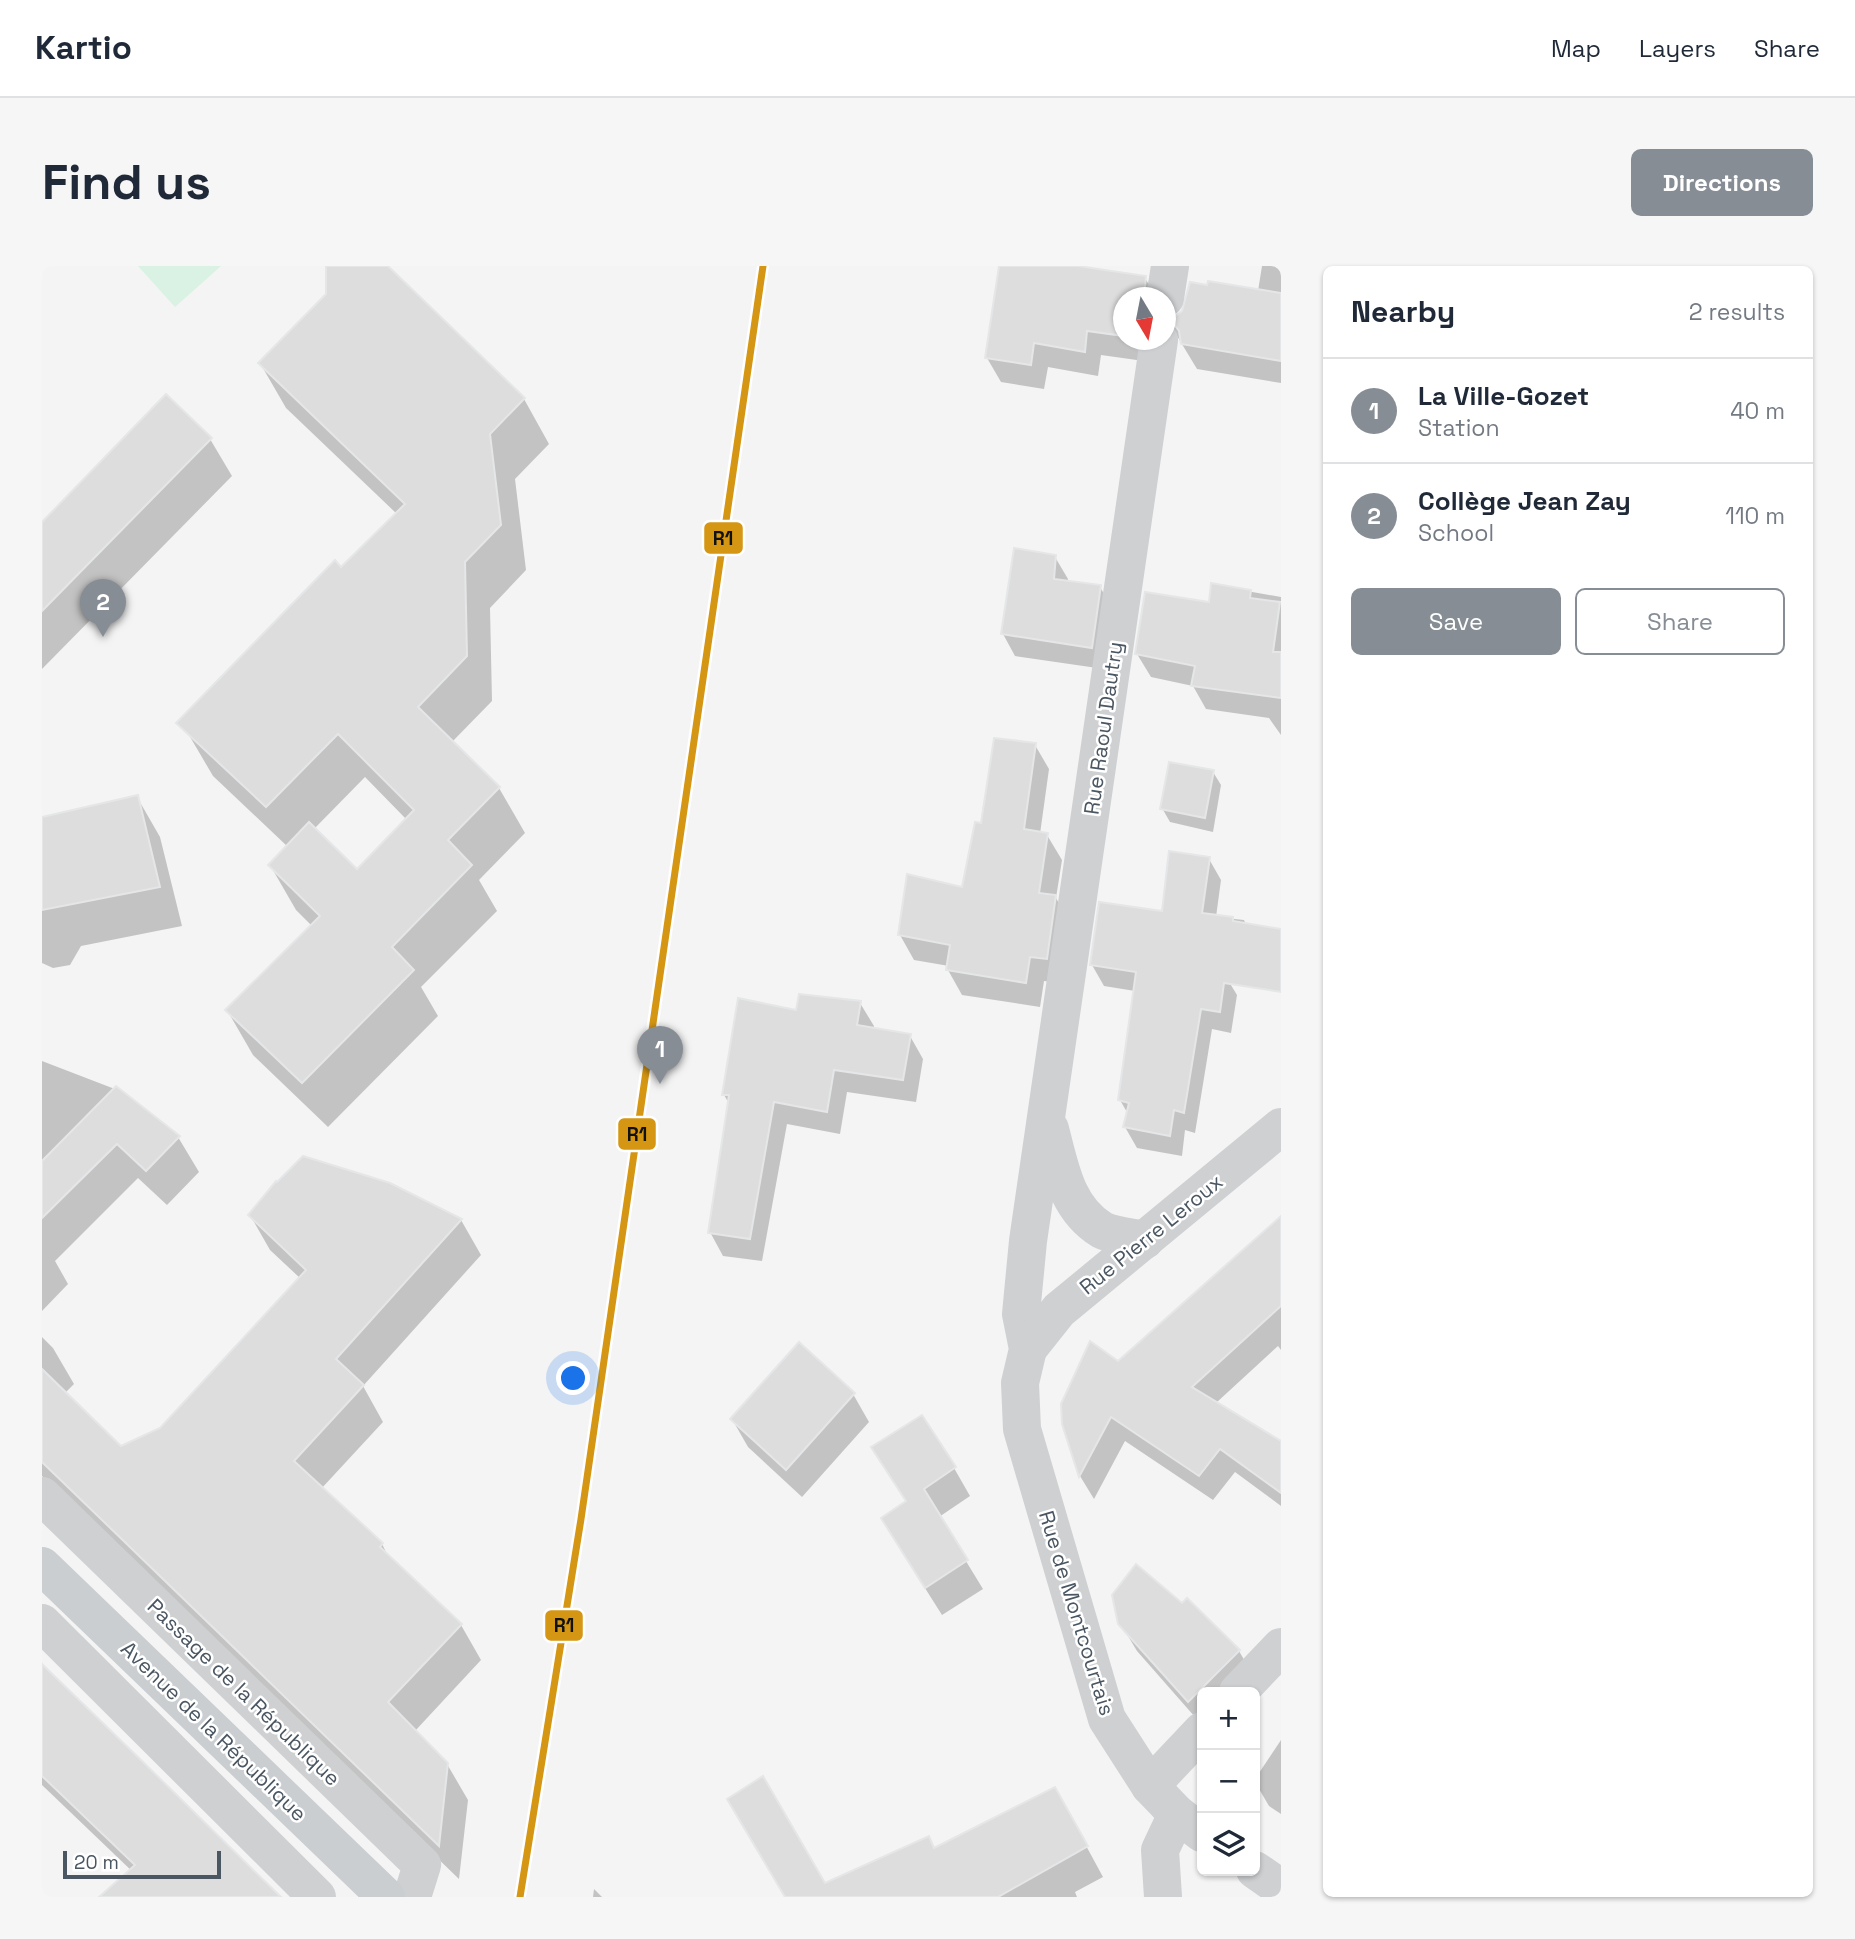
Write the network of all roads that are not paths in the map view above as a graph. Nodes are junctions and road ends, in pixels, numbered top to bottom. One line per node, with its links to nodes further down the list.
1 (1170, 266): 2 (street)
2 (1167, 287)
3 (1158, 350): 4 (street, Rue Raoul Dautry)
4 (1047, 1117): 6 (street); 7 (street, Rue Raoul Dautry)
5 (1281, 1127): 6 (street, Rue Pierre Leroux)
6 (1145, 1240): 7 (street, Rue Pierre Leroux)
7 (1028, 1349): 14 (street, Rue de Montcourtais)
8 (42, 1496): 20 (street, Passage de la République)
9 (42, 1566): 19 (main road, Avenue de la République)
10 (42, 1623): 18 (street)
11 (1281, 1647): 12 (street)
12 (1243, 1687)
13 (1197, 1736): 14 (street)
14 (1150, 1786): 15 (street, Rue de Montcourtais)
15 (1190, 1823): 21 (street, Rue de Montcourtais)
16 (1260, 1873): 17 (street)
17 (1281, 1888)
18 (317, 1897)
19 (386, 1897)
20 (412, 1897)
21 (1163, 1897)

